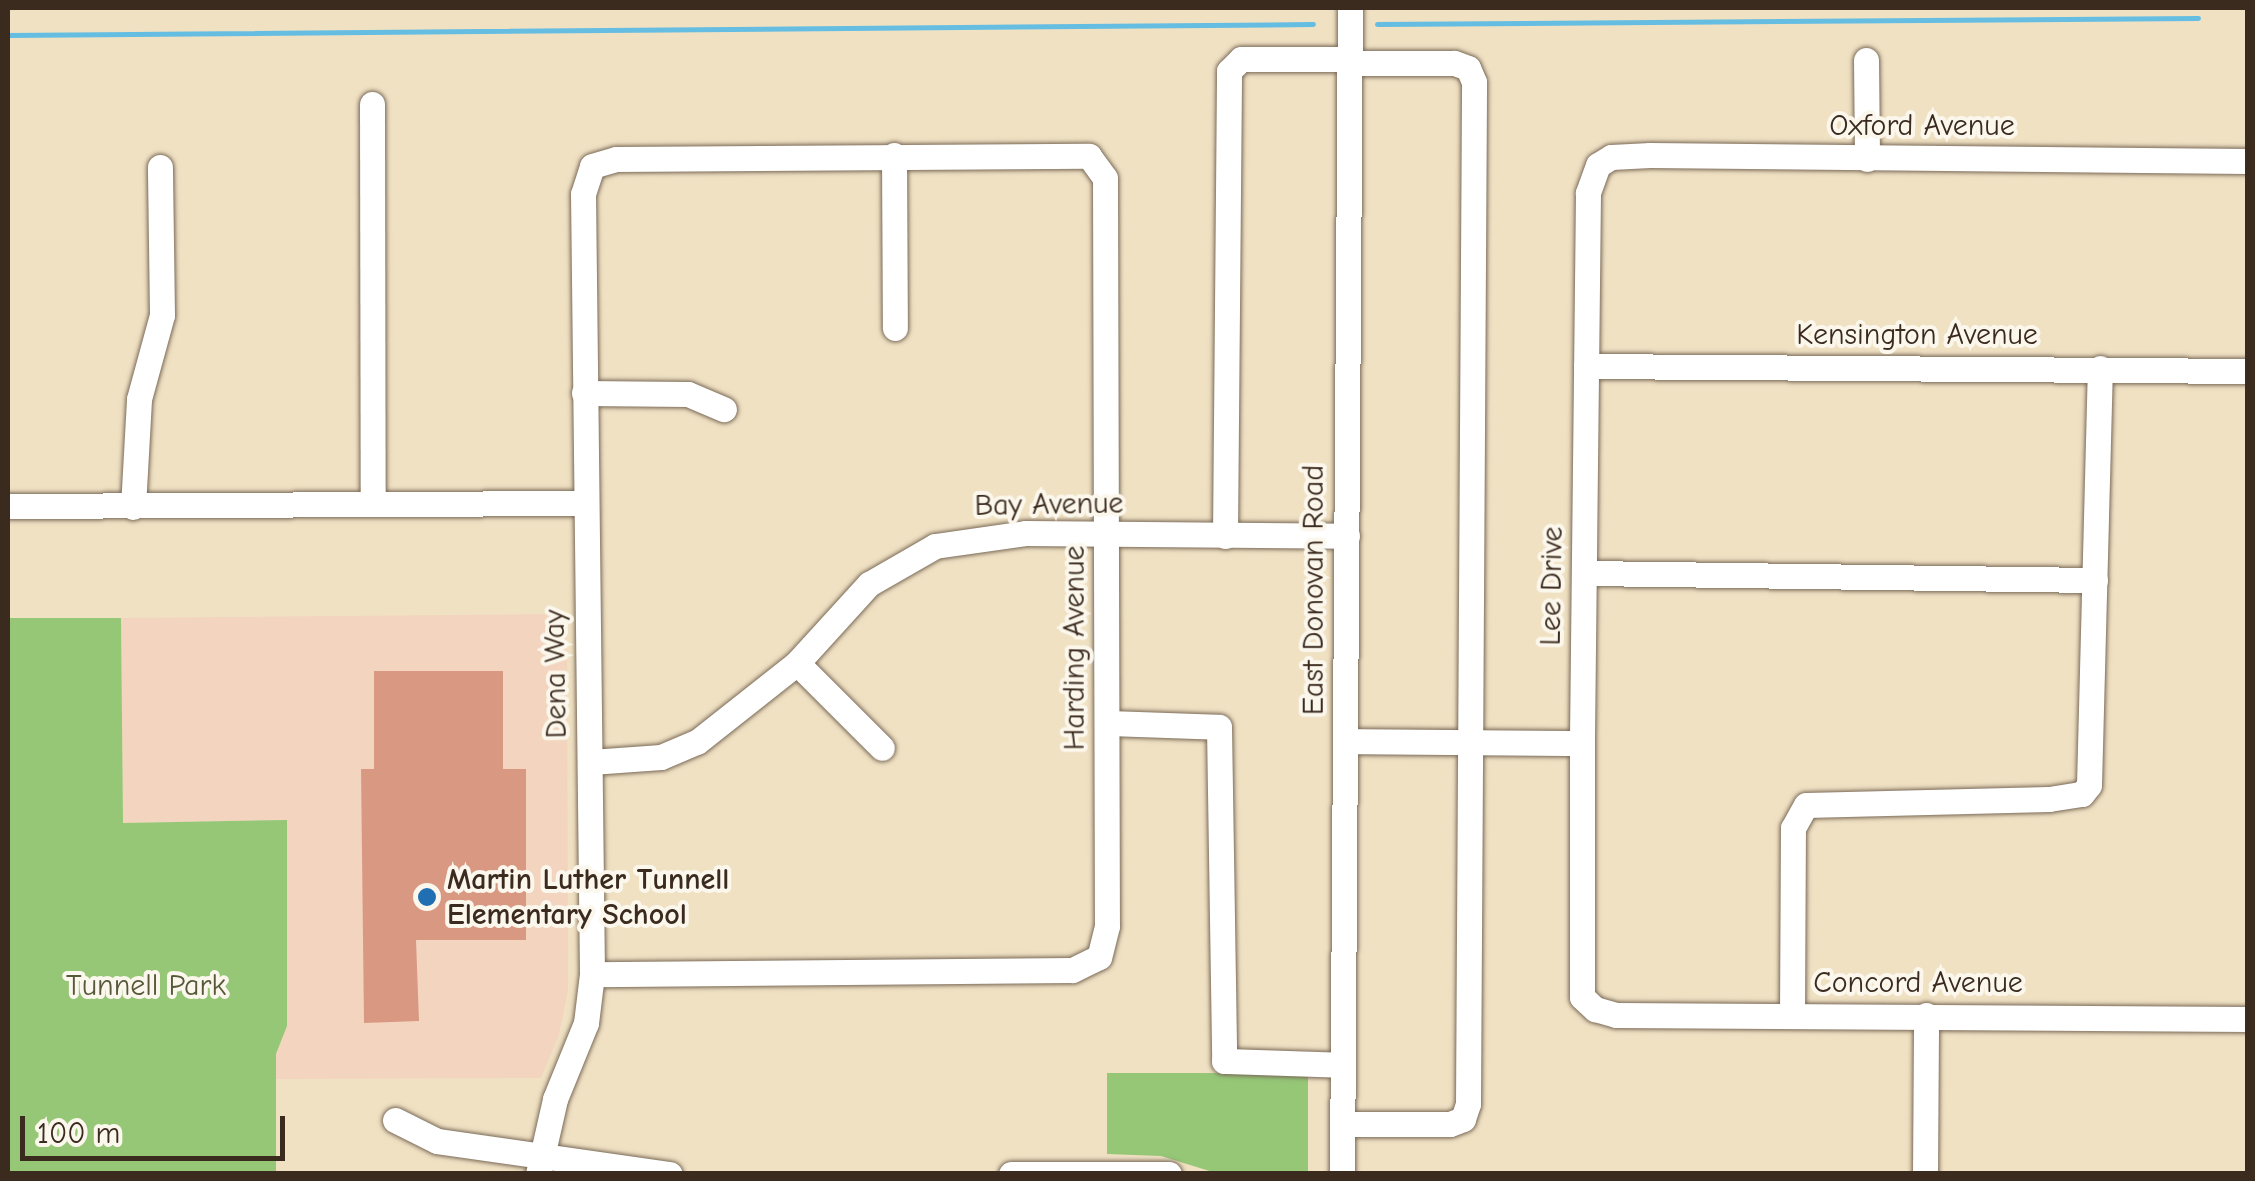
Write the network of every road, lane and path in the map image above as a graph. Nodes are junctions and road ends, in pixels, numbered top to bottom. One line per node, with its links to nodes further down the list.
1 (1350, 8): 3 (street, East Donovan Road)
2 (1866, 60): 6 (street)
3 (1350, 61): 21 (street); 22 (street, East Donovan Road); 28 (street)
4 (372, 104): 16 (street)
5 (894, 156): 10 (street); 14 (street, Dena Way); 20 (street, Harding Avenue)
6 (1866, 158): 7 (street, Oxford Avenue); 8 (street, Oxford Avenue)
7 (2248, 161)
8 (1598, 165): 11 (street, Lee Drive)
9 (160, 167): 19 (street)
10 (895, 328)
11 (1586, 366): 12 (street, Kensington Avenue); 23 (street, Lee Drive)
12 (2100, 368): 13 (street, Kensington Avenue); 24 (street)
13 (2248, 371)
14 (584, 393): 15 (street); 17 (street, Dena Way)
15 (724, 410)
16 (372, 504): 17 (street); 19 (street)
17 (586, 504): 31 (street, Dena Way)
18 (8, 506): 19 (street)
19 (133, 507)
20 (1107, 536): 21 (street, Bay Avenue); 25 (street, Bay Avenue); 26 (street, Harding Avenue)
21 (1225, 536): 22 (street, Bay Avenue)
22 (1346, 536): 27 (street, East Donovan Road)
23 (1586, 573): 24 (street); 29 (street, Lee Drive)
24 (2095, 580): 35 (street)
25 (797, 663): 30 (street); 31 (street, Bay Avenue)
26 (1107, 723): 32 (street, Harding Avenue); 37 (street)
27 (1345, 742): 28 (street); 37 (street, East Donovan Road)
28 (1470, 742): 29 (street); 39 (street)
29 (1582, 743): 33 (street, Lee Drive)
30 (882, 748)
31 (590, 762): 32 (street, Dena Way)
32 (592, 974): 40 (street, Dena Way)
33 (1590, 1006): 35 (street, Concord Avenue)
34 (1926, 1014): 35 (street, Concord Avenue); 36 (street, Concord Avenue); 45 (street)
35 (1792, 1015)
36 (2248, 1019)
37 (1343, 1065): 39 (street, East Donovan Road)
38 (395, 1120): 40 (street)
39 (1343, 1124): 44 (street, East Donovan Road)
40 (539, 1164): 41 (street)
41 (670, 1174)
42 (1011, 1174): 43 (street)
43 (1168, 1174)
44 (1342, 1174)
45 (1925, 1174)

